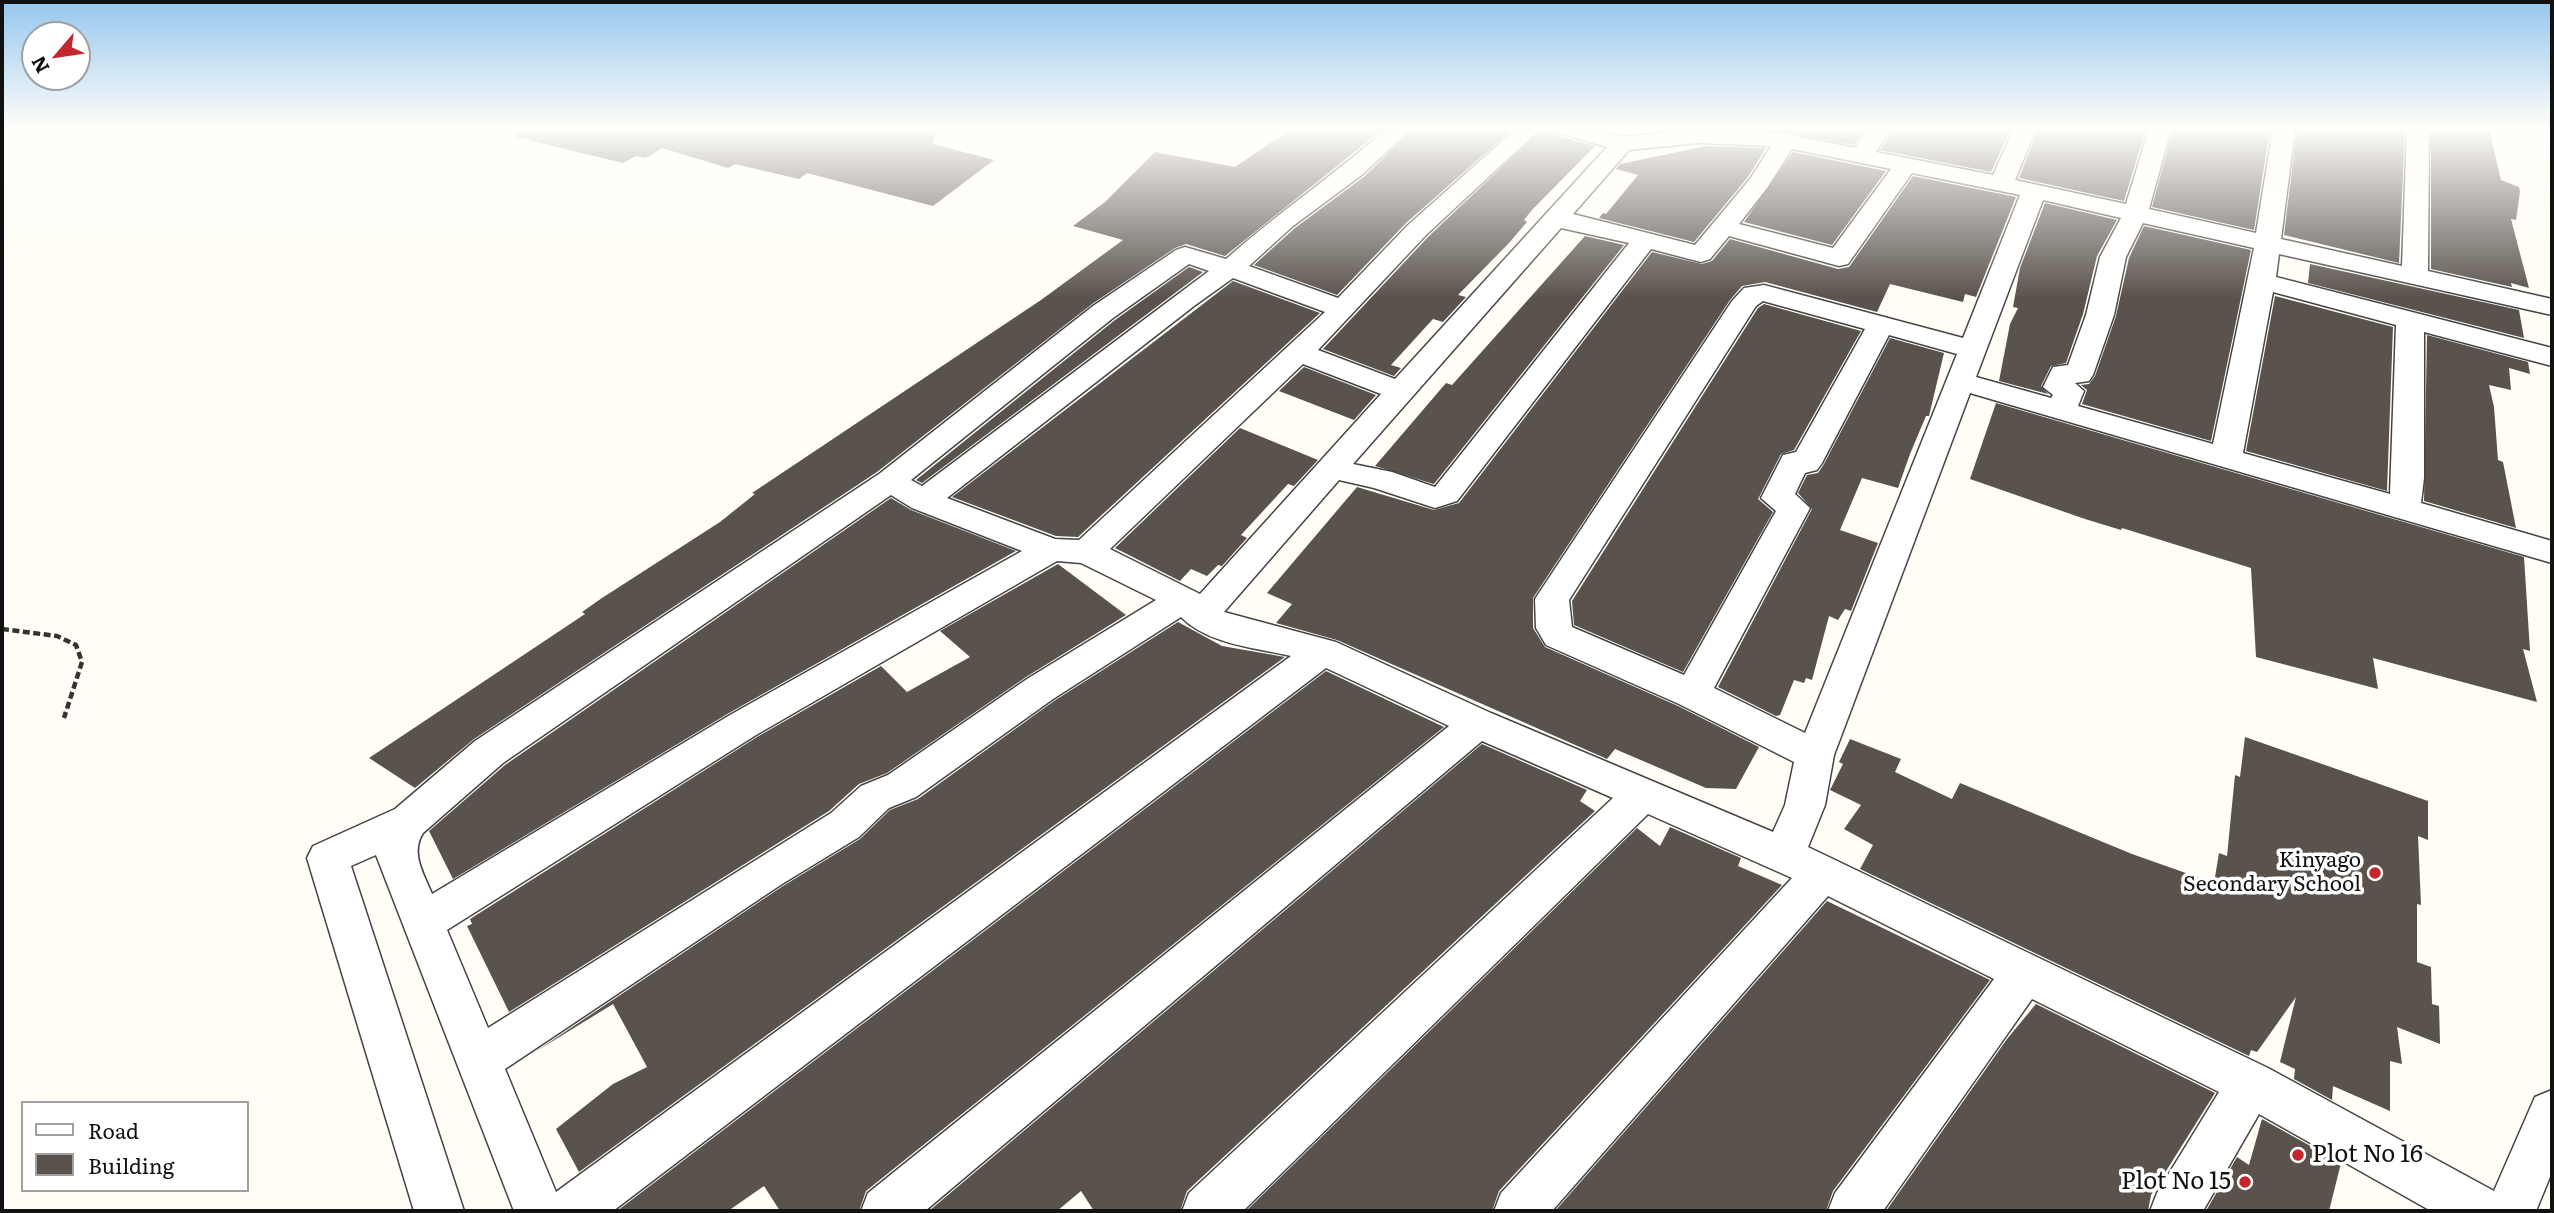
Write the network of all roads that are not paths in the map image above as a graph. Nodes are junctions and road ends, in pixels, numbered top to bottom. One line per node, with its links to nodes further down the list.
1 (1332, 186): 16 (street)
2 (1466, 186): 20 (street)
3 (1586, 186): 12 (street)
4 (1757, 186): 13 (street)
5 (1891, 186): 13 (street)
6 (2000, 186): 10 (street)
7 (2143, 186): 11 (street)
8 (2276, 186): 15 (street)
9 (2417, 186): 17 (street)
10 (2034, 191): 11 (street); 23 (street)
11 (2135, 214): 15 (street); 28 (street)
12 (1555, 220): 14 (street); 27 (street)
13 (1723, 227): 14 (street)
14 (1644, 239): 30 (street)
15 (2267, 243): 17 (street); 18 (street)
16 (1231, 268): 20 (street); 31 (street); 32 (street)
17 (2415, 276): 19 (street)
18 (2262, 281): 21 (street); 29 (street)
19 (2552, 307)
20 (1341, 309): 24 (street)
21 (2410, 320): 25 (street); 33 (street)
22 (1881, 324): 23 (street); 38 (street); 38 (street)
23 (1972, 349): 26 (street)
24 (1297, 352): 27 (street); 34 (street)
25 (2552, 357)
26 (1959, 381): 28 (street); 40 (street)
27 (1402, 392): 30 (street)
28 (2062, 408): 29 (street)
29 (2226, 458): 33 (street)
30 (1331, 469): 36 (street)
31 (890, 481): 32 (street); 42 (street)
32 (923, 501): 34 (street)
33 (2404, 507): 35 (street)
34 (1069, 551): 36 (street); 44 (street)
35 (2552, 552)
36 (1193, 608): 37 (street); 46 (street)
37 (1323, 651): 39 (street); 51 (street)
38 (1692, 694): 40 (street)
39 (1478, 723): 41 (street); 52 (street)
40 (1815, 755): 43 (street)
41 (1643, 794): 43 (street); 53 (street)
42 (409, 821): 44 (street); 49 (street)
43 (1803, 864): 45 (street); 54 (street)
44 (422, 923): 46 (street)
45 (2024, 974): 47 (street); 55 (street)
46 (477, 1061): 50 (street)
47 (2251, 1084): 56 (street); 57 (street)
48 (2552, 1114): 58 (street)
49 (439, 1211)
50 (539, 1211)
51 (572, 1211)
52 (886, 1211)
53 (1207, 1211)
54 (1519, 1211)
55 (1853, 1211)
56 (2175, 1211)
57 (2480, 1211)
58 (2511, 1211)

